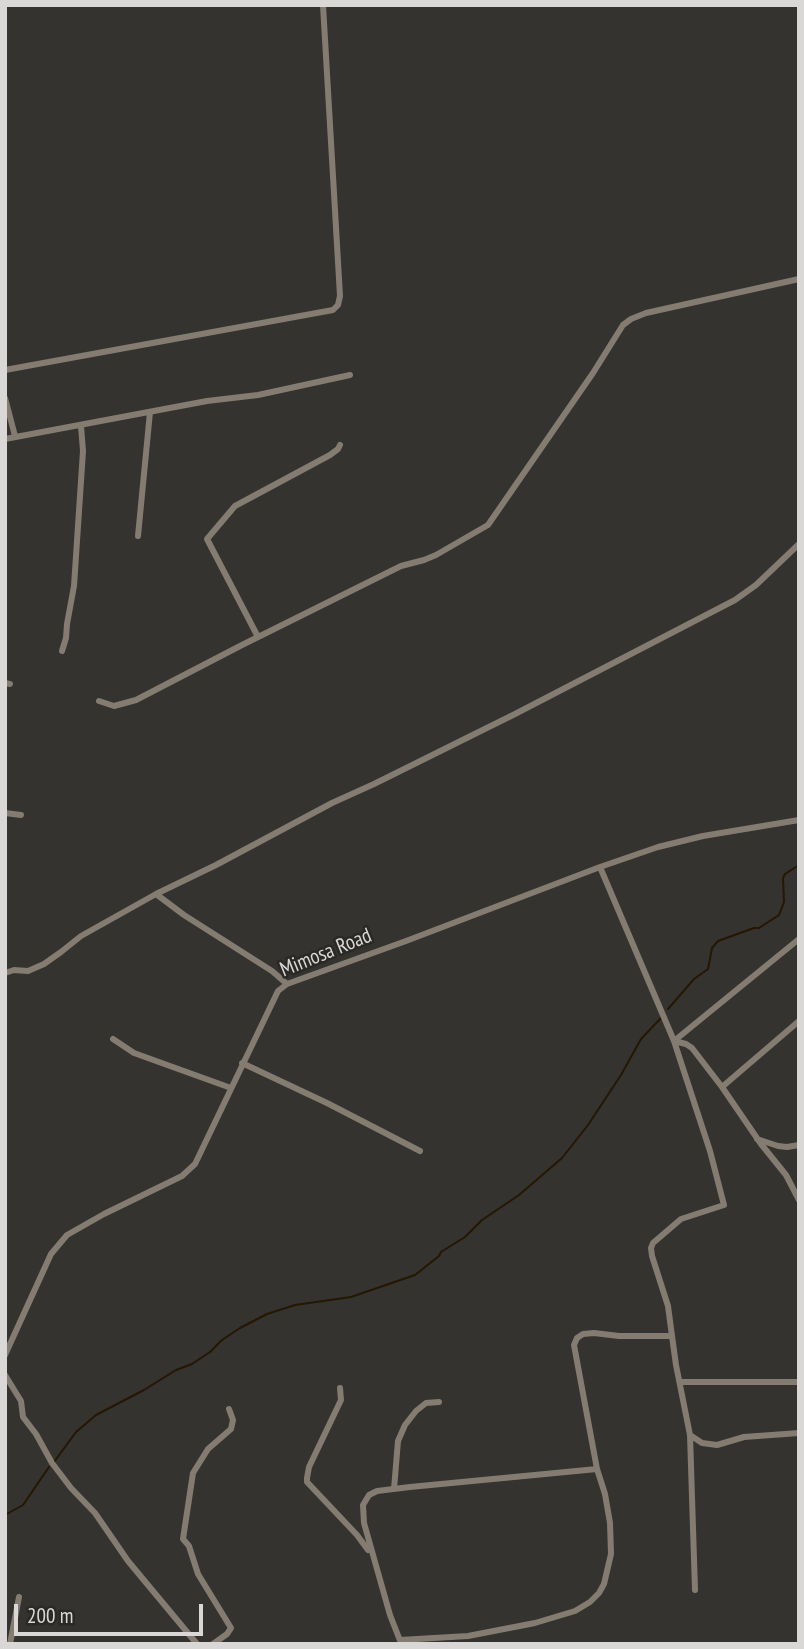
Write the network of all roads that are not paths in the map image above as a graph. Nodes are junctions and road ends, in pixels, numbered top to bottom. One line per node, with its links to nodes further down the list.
1 (323, 5): 3 (street)
2 (799, 279): 13 (street)
3 (5, 370)
4 (350, 375): 6 (street)
5 (5, 398): 8 (street)
6 (150, 412): 7 (street); 11 (street)
7 (81, 425): 8 (street); 14 (street)
8 (15, 436): 9 (street)
9 (5, 439)
10 (340, 444): 13 (street)
11 (138, 536)
12 (799, 544): 20 (street)
13 (258, 637): 15 (street)
14 (62, 651)
15 (99, 701)
16 (5, 813): 17 (street)
17 (21, 815)
18 (799, 820): 19 (street, Mimosa Road)
19 (600, 867): 23 (street, Mimosa Road); 26 (street)
20 (156, 894): 22 (street); 23 (street)
21 (799, 939): 26 (street)
22 (5, 973)
23 (288, 984): 27 (street, Mimosa Road)
24 (799, 1021): 28 (street)
25 (113, 1039): 29 (street)
26 (674, 1041): 28 (street); 34 (street)
27 (242, 1063): 29 (street, Mimosa Road); 32 (street)
28 (722, 1087): 30 (street)
29 (231, 1088): 35 (street, Mimosa Road)
30 (757, 1139): 31 (street); 33 (street)
31 (799, 1145)
32 (419, 1151)
33 (799, 1200)
34 (672, 1336): 37 (street); 44 (street)
35 (5, 1355)
36 (5, 1375): 51 (street)
37 (680, 1382): 38 (street); 43 (street)
38 (799, 1382)
39 (340, 1388): 46 (street)
40 (439, 1402): 45 (street)
41 (229, 1409): 52 (street)
42 (799, 1433): 43 (street)
43 (690, 1435): 47 (street)
44 (597, 1469): 45 (street); 49 (street)
45 (394, 1489): 46 (street)
46 (372, 1554): 49 (street)
47 (695, 1590)
48 (19, 1597): 50 (street)
49 (401, 1642)
50 (10, 1644)
51 (197, 1644)
52 (213, 1644)

